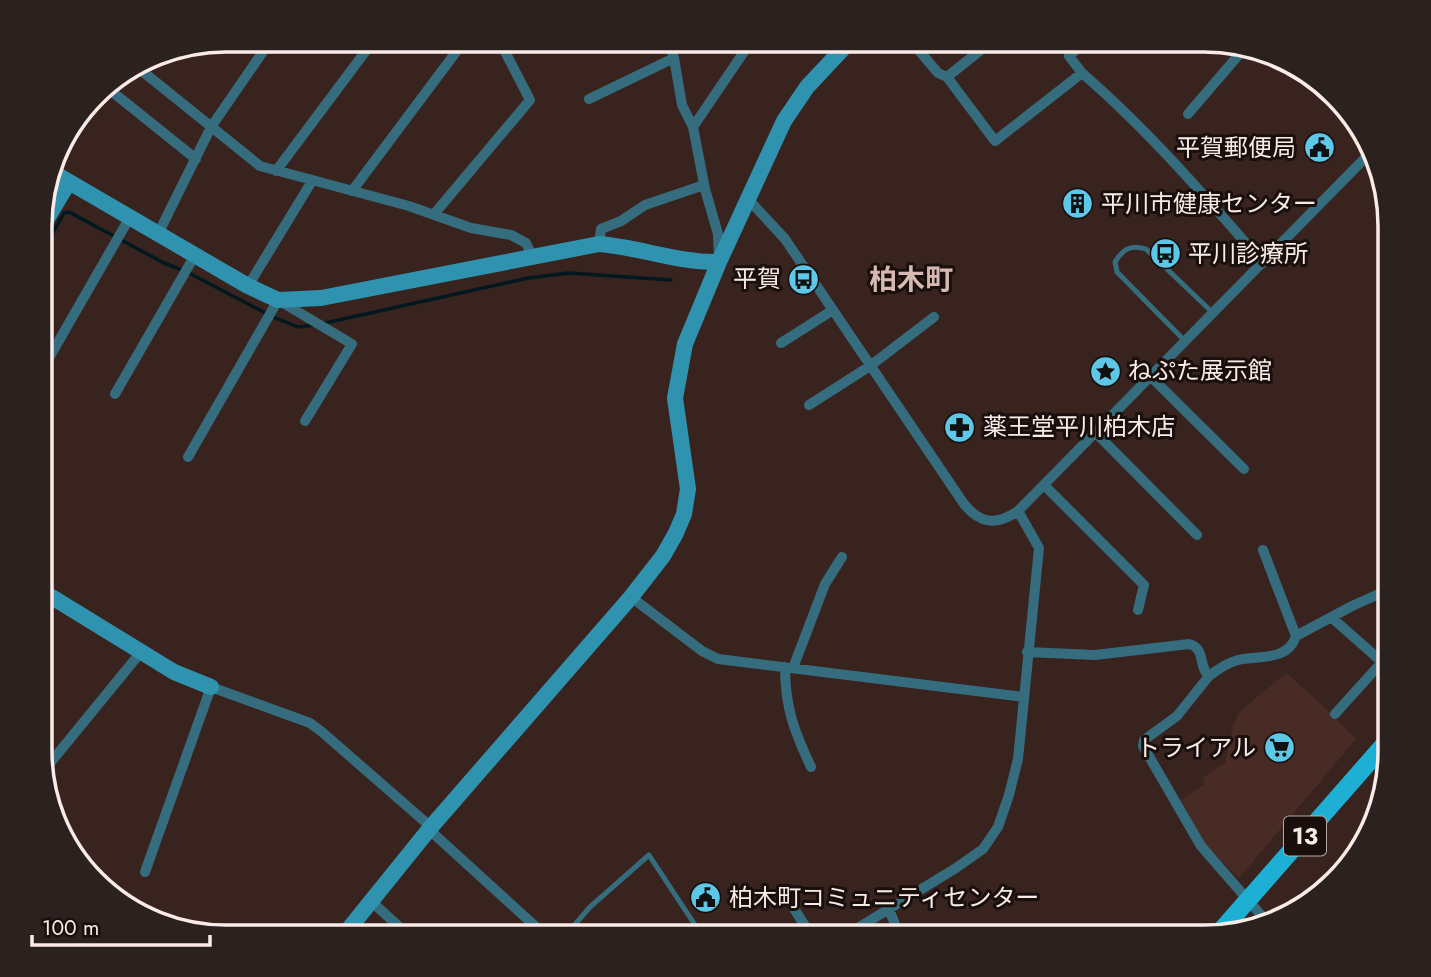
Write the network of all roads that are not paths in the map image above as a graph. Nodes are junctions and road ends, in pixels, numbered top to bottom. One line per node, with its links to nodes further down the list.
1 (744, 52): 20 (street)
2 (839, 52): 29 (street)
3 (921, 52): 15 (street)
4 (978, 52): 15 (street)
5 (1073, 52): 14 (street)
6 (262, 53): 19 (street)
7 (364, 53): 23 (street)
8 (455, 53): 28 (street)
9 (505, 53): 31 (street)
10 (672, 53): 12 (street)
11 (1238, 56): 18 (street)
12 (674, 58): 17 (street); 20 (street)
13 (145, 73): 19 (street)
14 (1082, 73): 15 (street); 38 (street)
15 (947, 76)
16 (115, 94): 21 (street)
17 (589, 99)
18 (1188, 114)
19 (211, 127): 21 (street); 23 (street)
20 (693, 127): 27 (street)
21 (196, 159): 33 (street)
22 (1364, 159): 38 (street)
23 (276, 171): 25 (street)
24 (60, 177): 26 (street)
25 (312, 181): 28 (street); 39 (street)
26 (69, 182): 30 (street); 32 (street)
27 (704, 185): 34 (street); 37 (street)
28 (352, 191): 31 (street)
29 (749, 200): 37 (street); 41 (street)
30 (54, 208)
31 (435, 214): 36 (street)
32 (130, 217): 33 (street); 46 (street)
33 (158, 234): 35 (street)
34 (599, 244): 36 (street); 37 (street)
35 (195, 255): 39 (street); 49 (street)
36 (532, 256): 40 (street)
37 (719, 262): 62 (street)
38 (1264, 263): 42 (street)
39 (248, 286): 40 (street)
40 (278, 300): 51 (street); 53 (street)
41 (833, 310): 45 (street); 47 (street)
42 (1214, 314): 44 (street); 44 (lane)
43 (934, 317): 47 (street)
44 (1186, 342): 48 (street)
45 (781, 343)
46 (52, 353)
47 (870, 366): 50 (street); 56 (street)
48 (1152, 378): 52 (street); 54 (street)
49 (115, 394)
50 (809, 405)
51 (305, 421)
52 (1096, 433): 55 (street); 57 (street)
53 (188, 457)
54 (1244, 469)
55 (1044, 485): 56 (street); 63 (street)
56 (1018, 511): 66 (street)
57 (1197, 535)
58 (1263, 550): 65 (street)
59 (842, 557): 70 (street)
60 (1378, 595): 64 (street)
61 (52, 597): 67 (street)
62 (631, 597): 70 (street); 78 (street)
63 (1138, 610)
64 (1331, 617): 65 (street); 68 (street)
65 (1296, 636): 71 (street)
66 (1027, 652): 71 (street); 73 (street)
67 (141, 653): 72 (street); 76 (street)
68 (1378, 658)
69 (1378, 666): 74 (street)
70 (789, 668): 73 (street); 77 (street)
71 (1209, 676): 80 (street)
72 (211, 687): 78 (street); 79 (street)
73 (1024, 697): 83 (street)
74 (1335, 714)
75 (1378, 752): 80 (main road, 13)
76 (53, 760)
77 (811, 767)
78 (431, 827): 81 (street); 91 (street)
79 (145, 873)
80 (1248, 900): 84 (street); 85 (main road, 13)
81 (371, 901): 89 (street); 90 (street)
82 (793, 907): 86 (street)
83 (889, 909): 87 (street); 88 (street)
84 (1261, 915)
85 (1228, 922)
86 (804, 924)
87 (864, 924)
88 (895, 924)
89 (352, 925)
90 (397, 925)
91 (534, 925)
92 (574, 925): 93 (lane)
93 (696, 925)

